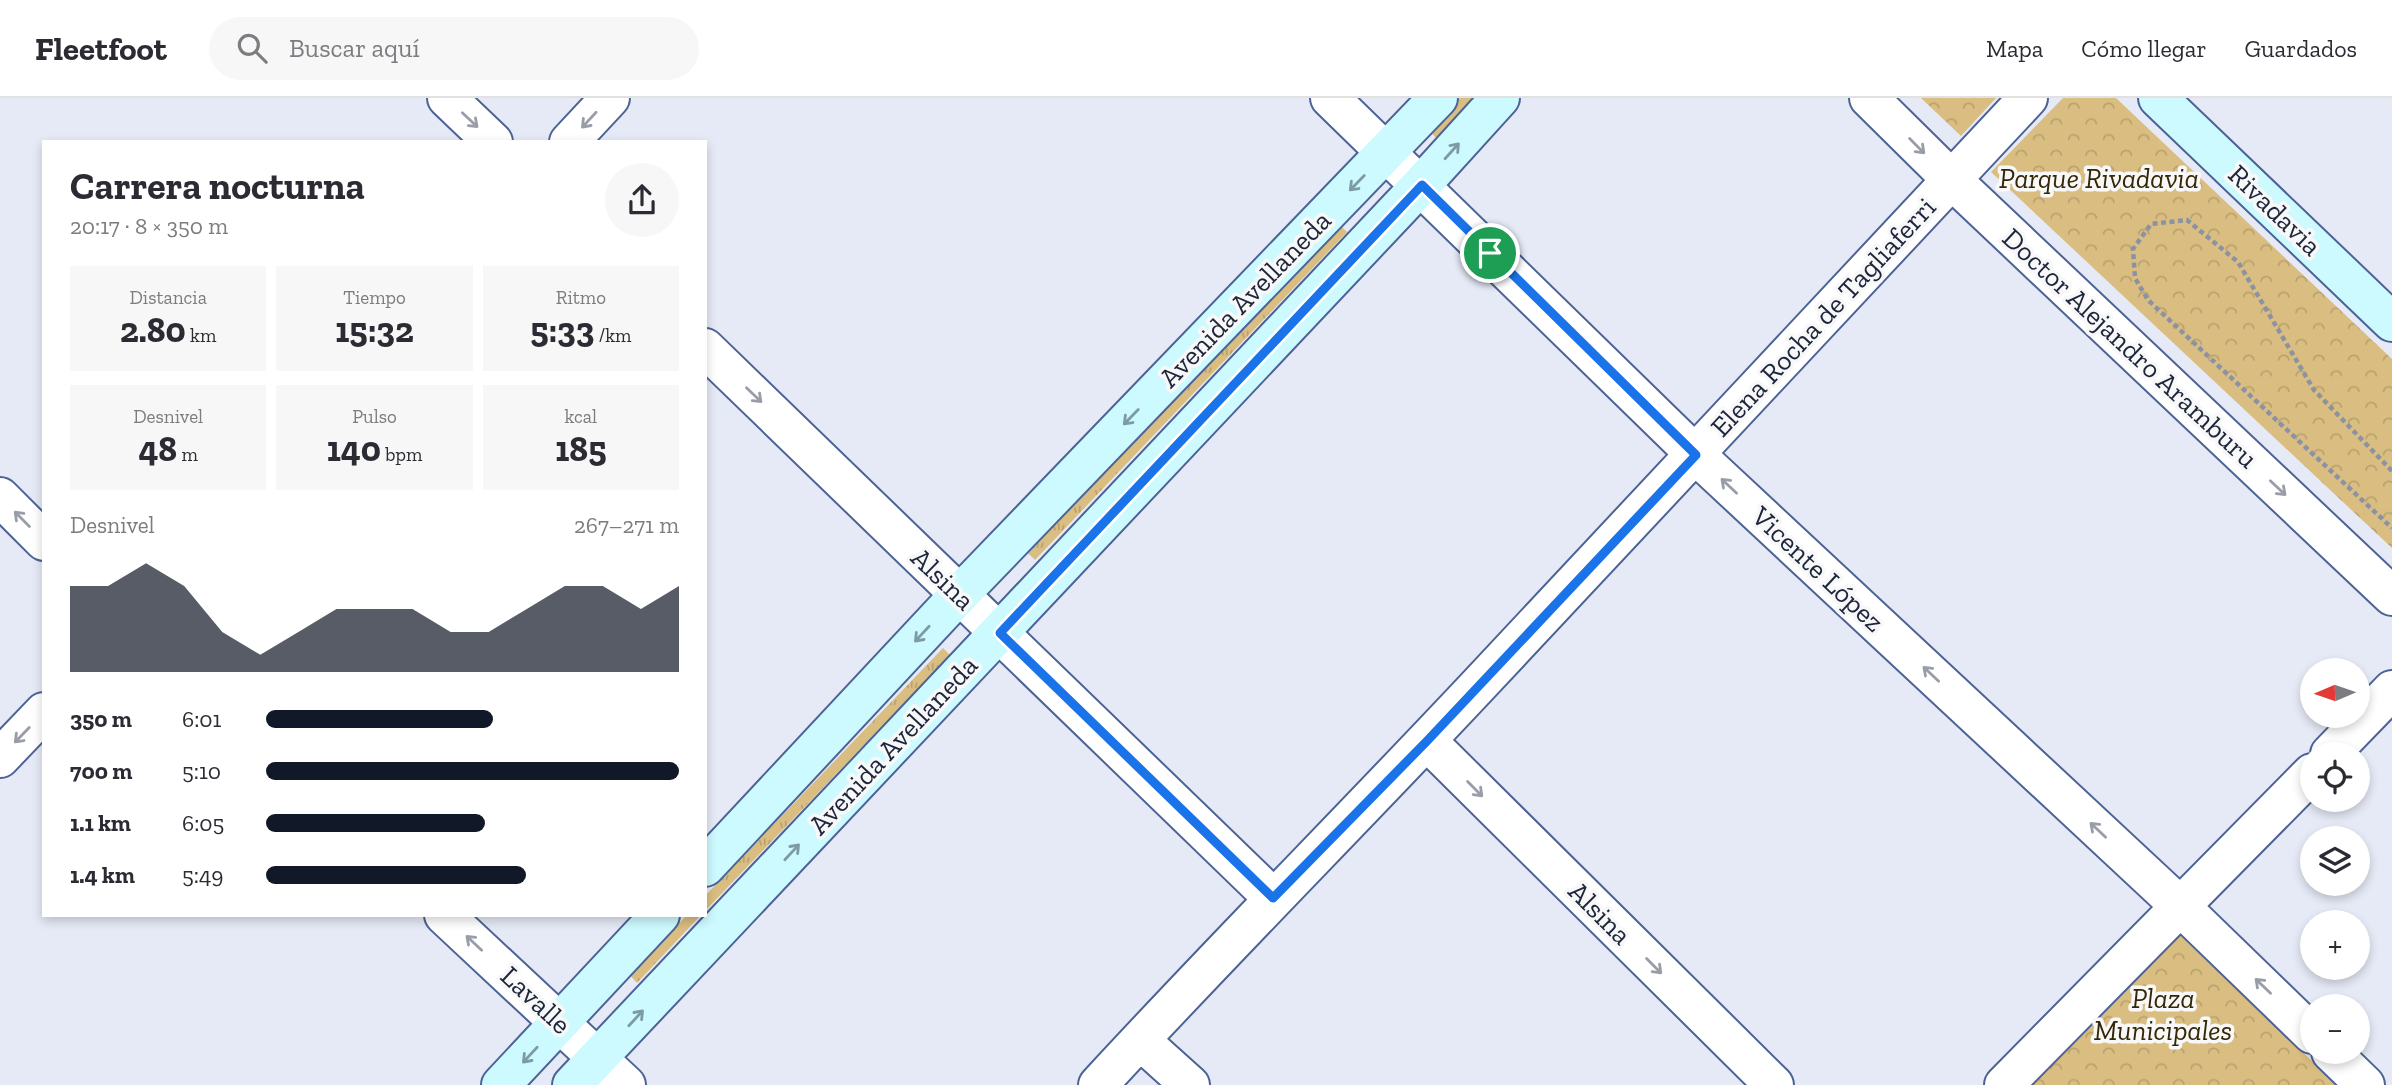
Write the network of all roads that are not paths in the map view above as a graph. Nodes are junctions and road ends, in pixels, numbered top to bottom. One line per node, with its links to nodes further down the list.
1 (447, 98): 9 (street, one-way to 9)
2 (610, 98): 10 (street, one-way to 10)
3 (1330, 98): 11 (street, Vicente López)
4 (1438, 98): 11 (main road, Avenida Avellaneda)
5 (1500, 98): 13 (main road, Avenida Avellaneda, one-way to 5)
6 (1869, 98): 12 (street, Doctor Alejandro Aramburu, one-way to 12)
7 (2028, 98): 12 (street, Elena Rocha de Tagliaferri)
8 (2158, 98): 14 (main road, Rivadavia)
9 (491, 140)
10 (571, 140)
11 (1387, 152): 13 (street, Vicente López); 19 (main road, Avenida Avellaneda, one-way to 19)
12 (1951, 179): 16 (street, Elena Rocha de Tagliaferri); 20 (street, Doctor Alejandro Aramburu, one-way to 20)
13 (1422, 185): 16 (street, Vicente López); 21 (main road, Avenida Avellaneda)
14 (2392, 322)
15 (707, 350): 19 (street, Alsina, one-way to 19)
16 (1696, 455): 24 (street, Elena Rocha de Tagliaferri); 30 (street, Vicente López, one-way to 16)
17 (0, 497): 18 (street, one-way to 17)
18 (42, 539)
19 (958, 595): 21 (street, Alsina); 28 (main road, Avenida Avellaneda, one-way to 28)
20 (2392, 596)
21 (1000, 633): 29 (street, Alsina); 37 (main road, Avenida Avellaneda, one-way to 21)
22 (2392, 690): 25 (street)
23 (42, 714): 26 (street, one-way to 26)
24 (1427, 741): 29 (street, Elena Rocha de Tagliaferri); 42 (street, Alsina, one-way to 42)
25 (2342, 742)
26 (0, 758)
27 (2300, 785): 30 (street)
28 (707, 865)
29 (1273, 898): 35 (street, Elena Rocha de Tagliaferri)
30 (2181, 907): 34 (street, Vicente López, one-way to 30); 43 (street)
31 (446, 917): 33 (street, Lavalle, one-way to 31)
32 (658, 917): 33 (main road)
33 (560, 1022): 37 (street, Lavalle); 38 (main road, one-way to 38)
34 (2300, 1022)
35 (1140, 1040): 40 (street, Elena Rocha de Tagliaferri); 41 (street)
36 (2343, 1064): 44 (street)
37 (585, 1072): 39 (street, Lavalle)
38 (502, 1085)
39 (626, 1085)
40 (1098, 1085)
41 (1190, 1085)
42 (1774, 1085)
43 (2004, 1085)
44 (2365, 1085)

